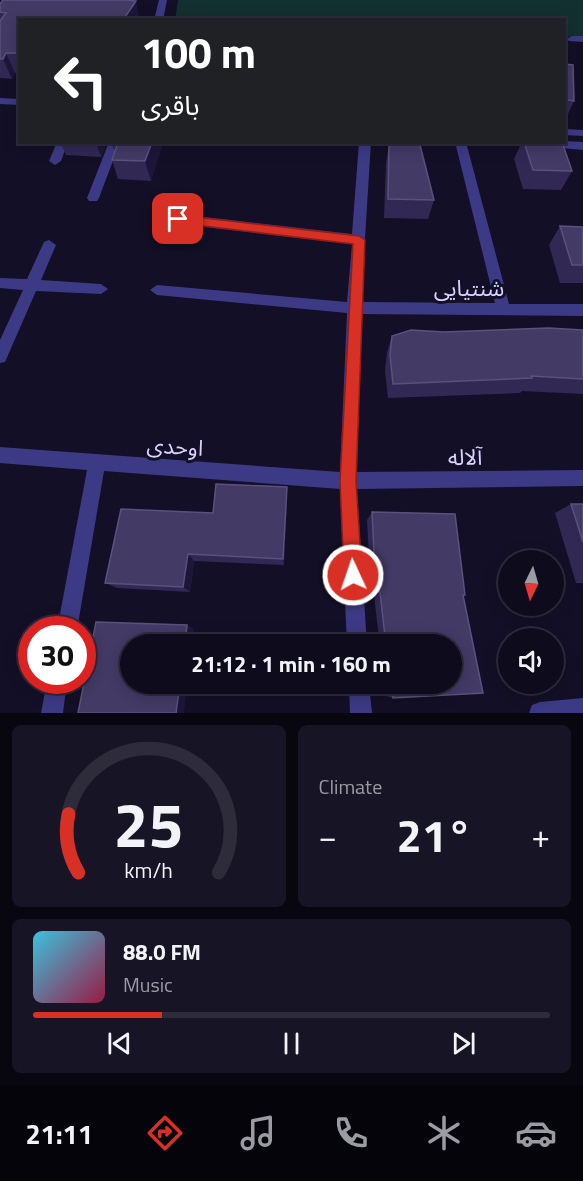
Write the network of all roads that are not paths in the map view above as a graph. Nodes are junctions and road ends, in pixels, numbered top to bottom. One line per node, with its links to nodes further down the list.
1 (163, 0): 2 (street)
2 (158, 18)
3 (0, 101): 4 (street)
4 (18, 102)
5 (566, 132): 6 (street)
6 (583, 134)
7 (62, 144): 13 (street)
8 (114, 144): 14 (street)
9 (365, 144): 16 (street)
10 (461, 144): 23 (street)
11 (562, 144): 12 (street)
12 (583, 146)
13 (55, 161)
14 (93, 198)
15 (178, 219): 16 (street)
16 (359, 240): 22 (street)
17 (49, 245): 19 (street)
18 (0, 283): 19 (street)
19 (32, 285): 20 (street); 25 (street)
20 (101, 289)
21 (157, 290): 22 (street, شنتیایی)
22 (354, 308): 23 (street, شنتیایی); 29 (street)
23 (503, 309): 24 (street, شنتیایی)
24 (583, 310)
25 (0, 357)
26 (0, 456): 27 (street, اوحدی)
27 (97, 463): 29 (street, اوحدی); 30 (street)
28 (583, 478): 29 (street, آلاله)
29 (348, 481): 31 (street)
30 (70, 616)
31 (356, 634)
32 (55, 694): 35 (street)
33 (360, 694): 36 (street)
34 (583, 709): 37 (street)
35 (52, 713)
36 (361, 713)
37 (540, 713)

